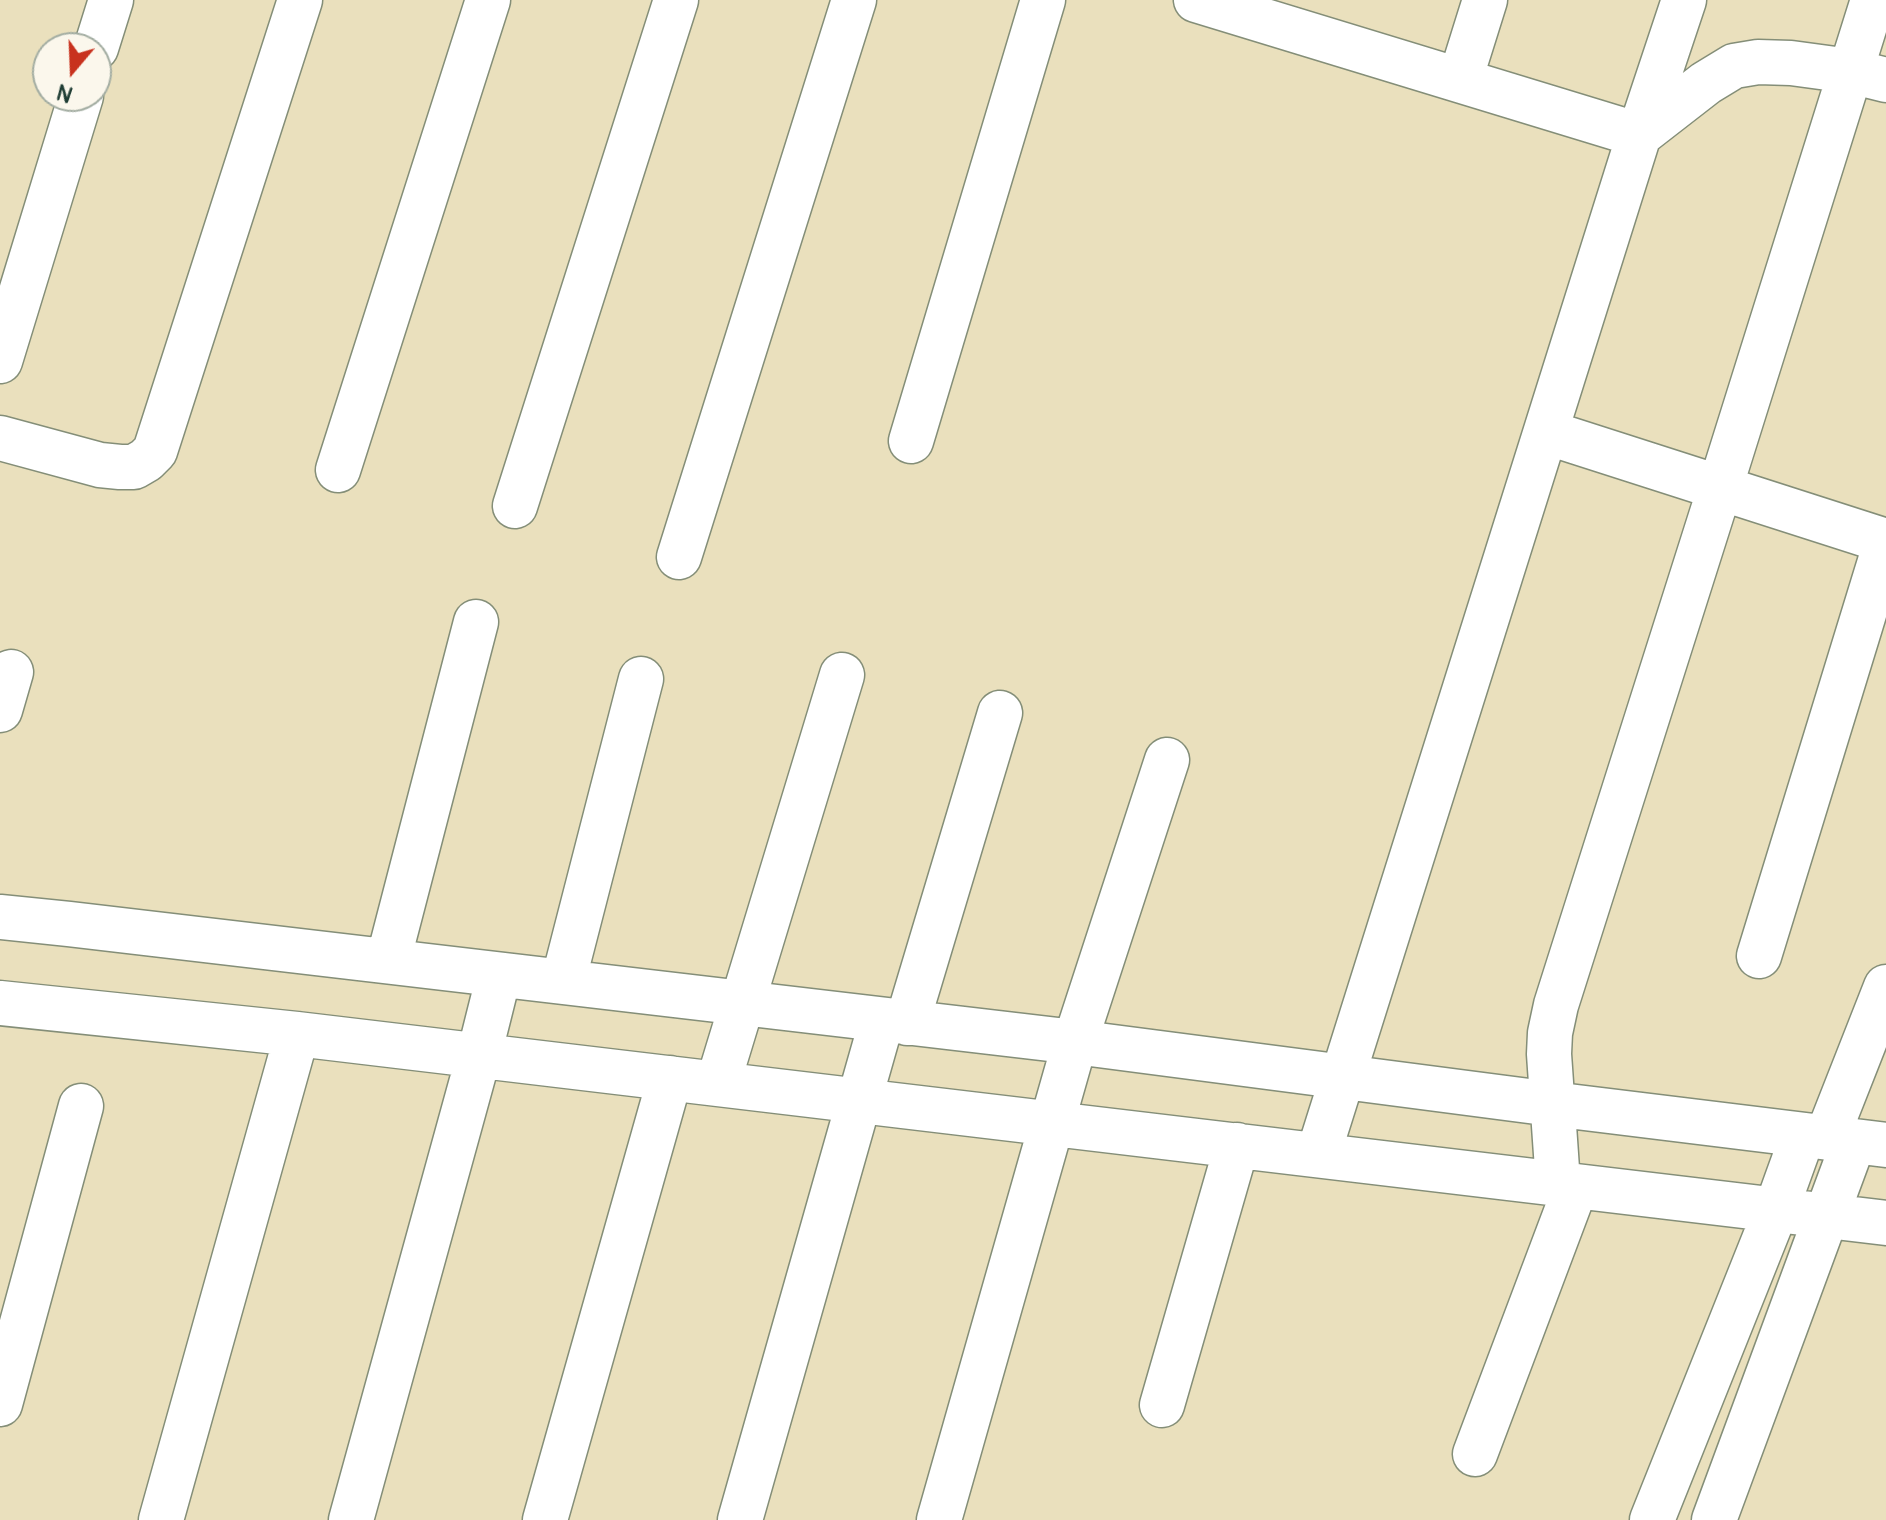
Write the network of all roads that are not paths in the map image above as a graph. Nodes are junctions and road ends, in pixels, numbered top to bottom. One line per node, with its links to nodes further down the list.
1 (111, 0): 12 (street)
2 (300, 0): 19 (street)
3 (488, 0): 21 (street)
4 (676, 0): 23 (street)
5 (854, 0): 25 (street)
6 (1043, 0): 20 (street)
7 (1196, 0): 11 (street)
8 (1485, 0): 14 (street)
9 (1684, 0): 16 (street)
10 (1873, 0): 13 (street)
11 (1290, 14): 14 (street)
12 (101, 32)
13 (1868, 75): 16 (street); 22 (street)
14 (1460, 80): 16 (street)
15 (76, 112): 17 (street)
16 (1639, 135): 18 (street)
17 (0, 361)
18 (1546, 432): 22 (street); 43 (street)
19 (0, 438)
20 (911, 441)
21 (338, 470)
22 (1720, 488): 24 (street); 47 (street)
23 (515, 506)
24 (1886, 542): 32 (street)
25 (679, 557)
26 (476, 622): 33 (street)
27 (842, 675): 38 (street)
28 (641, 679): 35 (street)
29 (1000, 713): 39 (street)
30 (1167, 760): 41 (street)
31 (0, 917): 33 (street)
32 (1759, 956)
33 (388, 961): 34 (street)
34 (499, 975): 35 (street); 42 (street)
35 (563, 982): 38 (street)
36 (1886, 987): 50 (street)
37 (0, 1003): 40 (street)
38 (742, 1004): 39 (street); 45 (street)
39 (894, 1022): 41 (street); 46 (street)
40 (297, 1034): 42 (street); 60 (street)
41 (1075, 1042): 43 (street); 49 (street)
42 (479, 1055): 44 (street); 61 (street)
43 (1343, 1077): 47 (street); 52 (street)
44 (670, 1078): 45 (street); 62 (street)
45 (718, 1083): 46 (street)
46 (859, 1100): 49 (street); 63 (street)
47 (1552, 1104): 50 (street); 53 (street)
48 (81, 1106): 57 (street)
49 (1051, 1124): 51 (street); 64 (street)
50 (1843, 1140): 54 (street); 55 (street)
51 (1237, 1145): 52 (street); 58 (street)
52 (1318, 1155): 53 (street)
53 (1567, 1184): 54 (street); 59 (street)
54 (1776, 1210): 55 (street); 65 (street)
55 (1827, 1216): 56 (street); 66 (street)
56 (1886, 1223)
57 (0, 1404)
58 (1162, 1405)
59 (1475, 1454)
60 (161, 1520)
61 (351, 1520)
62 (545, 1520)
63 (740, 1520)
64 (939, 1520)
65 (1652, 1520)
66 (1714, 1520)

